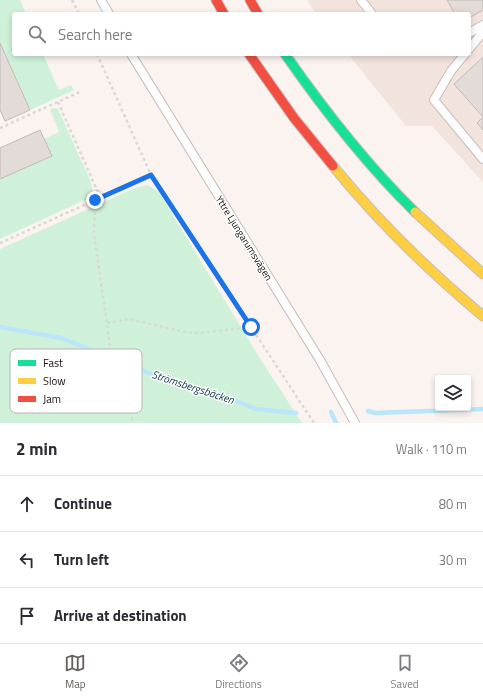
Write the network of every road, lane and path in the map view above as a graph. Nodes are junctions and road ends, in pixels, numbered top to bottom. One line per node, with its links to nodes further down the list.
1 (72, 0): 6 (path)
2 (101, 0): 7 (lane)
3 (216, 0): 8 (highway)
4 (250, 0): 9 (highway)
5 (361, 0): 10 (lane)
6 (78, 12)
7 (108, 12)
8 (223, 12)
9 (257, 12)
10 (370, 12)
11 (483, 25): 12 (lane)
12 (471, 32)
13 (483, 32): 14 (lane)
14 (471, 47)
15 (98, 56): 24 (path)
16 (132, 56): 36 (lane, Yttre Ljungarumsvägen)
17 (250, 56): 29 (highway)
18 (286, 56): 28 (highway)
19 (463, 56): 23 (lane)
20 (82, 91): 21 (path)
21 (58, 102): 22 (path); 25 (path)
22 (0, 128)
23 (483, 159)
24 (151, 175): 25 (path); 31 (path)
25 (100, 197): 26 (path)
26 (95, 200): 27 (path); 30 (path)
27 (0, 243)
28 (483, 274)
29 (483, 316)
30 (107, 322): 31 (path); 32 (path)
31 (251, 327): 35 (path)
32 (111, 349)
33 (130, 413): 34 (path)
34 (134, 423)
35 (314, 423)
36 (355, 423)

